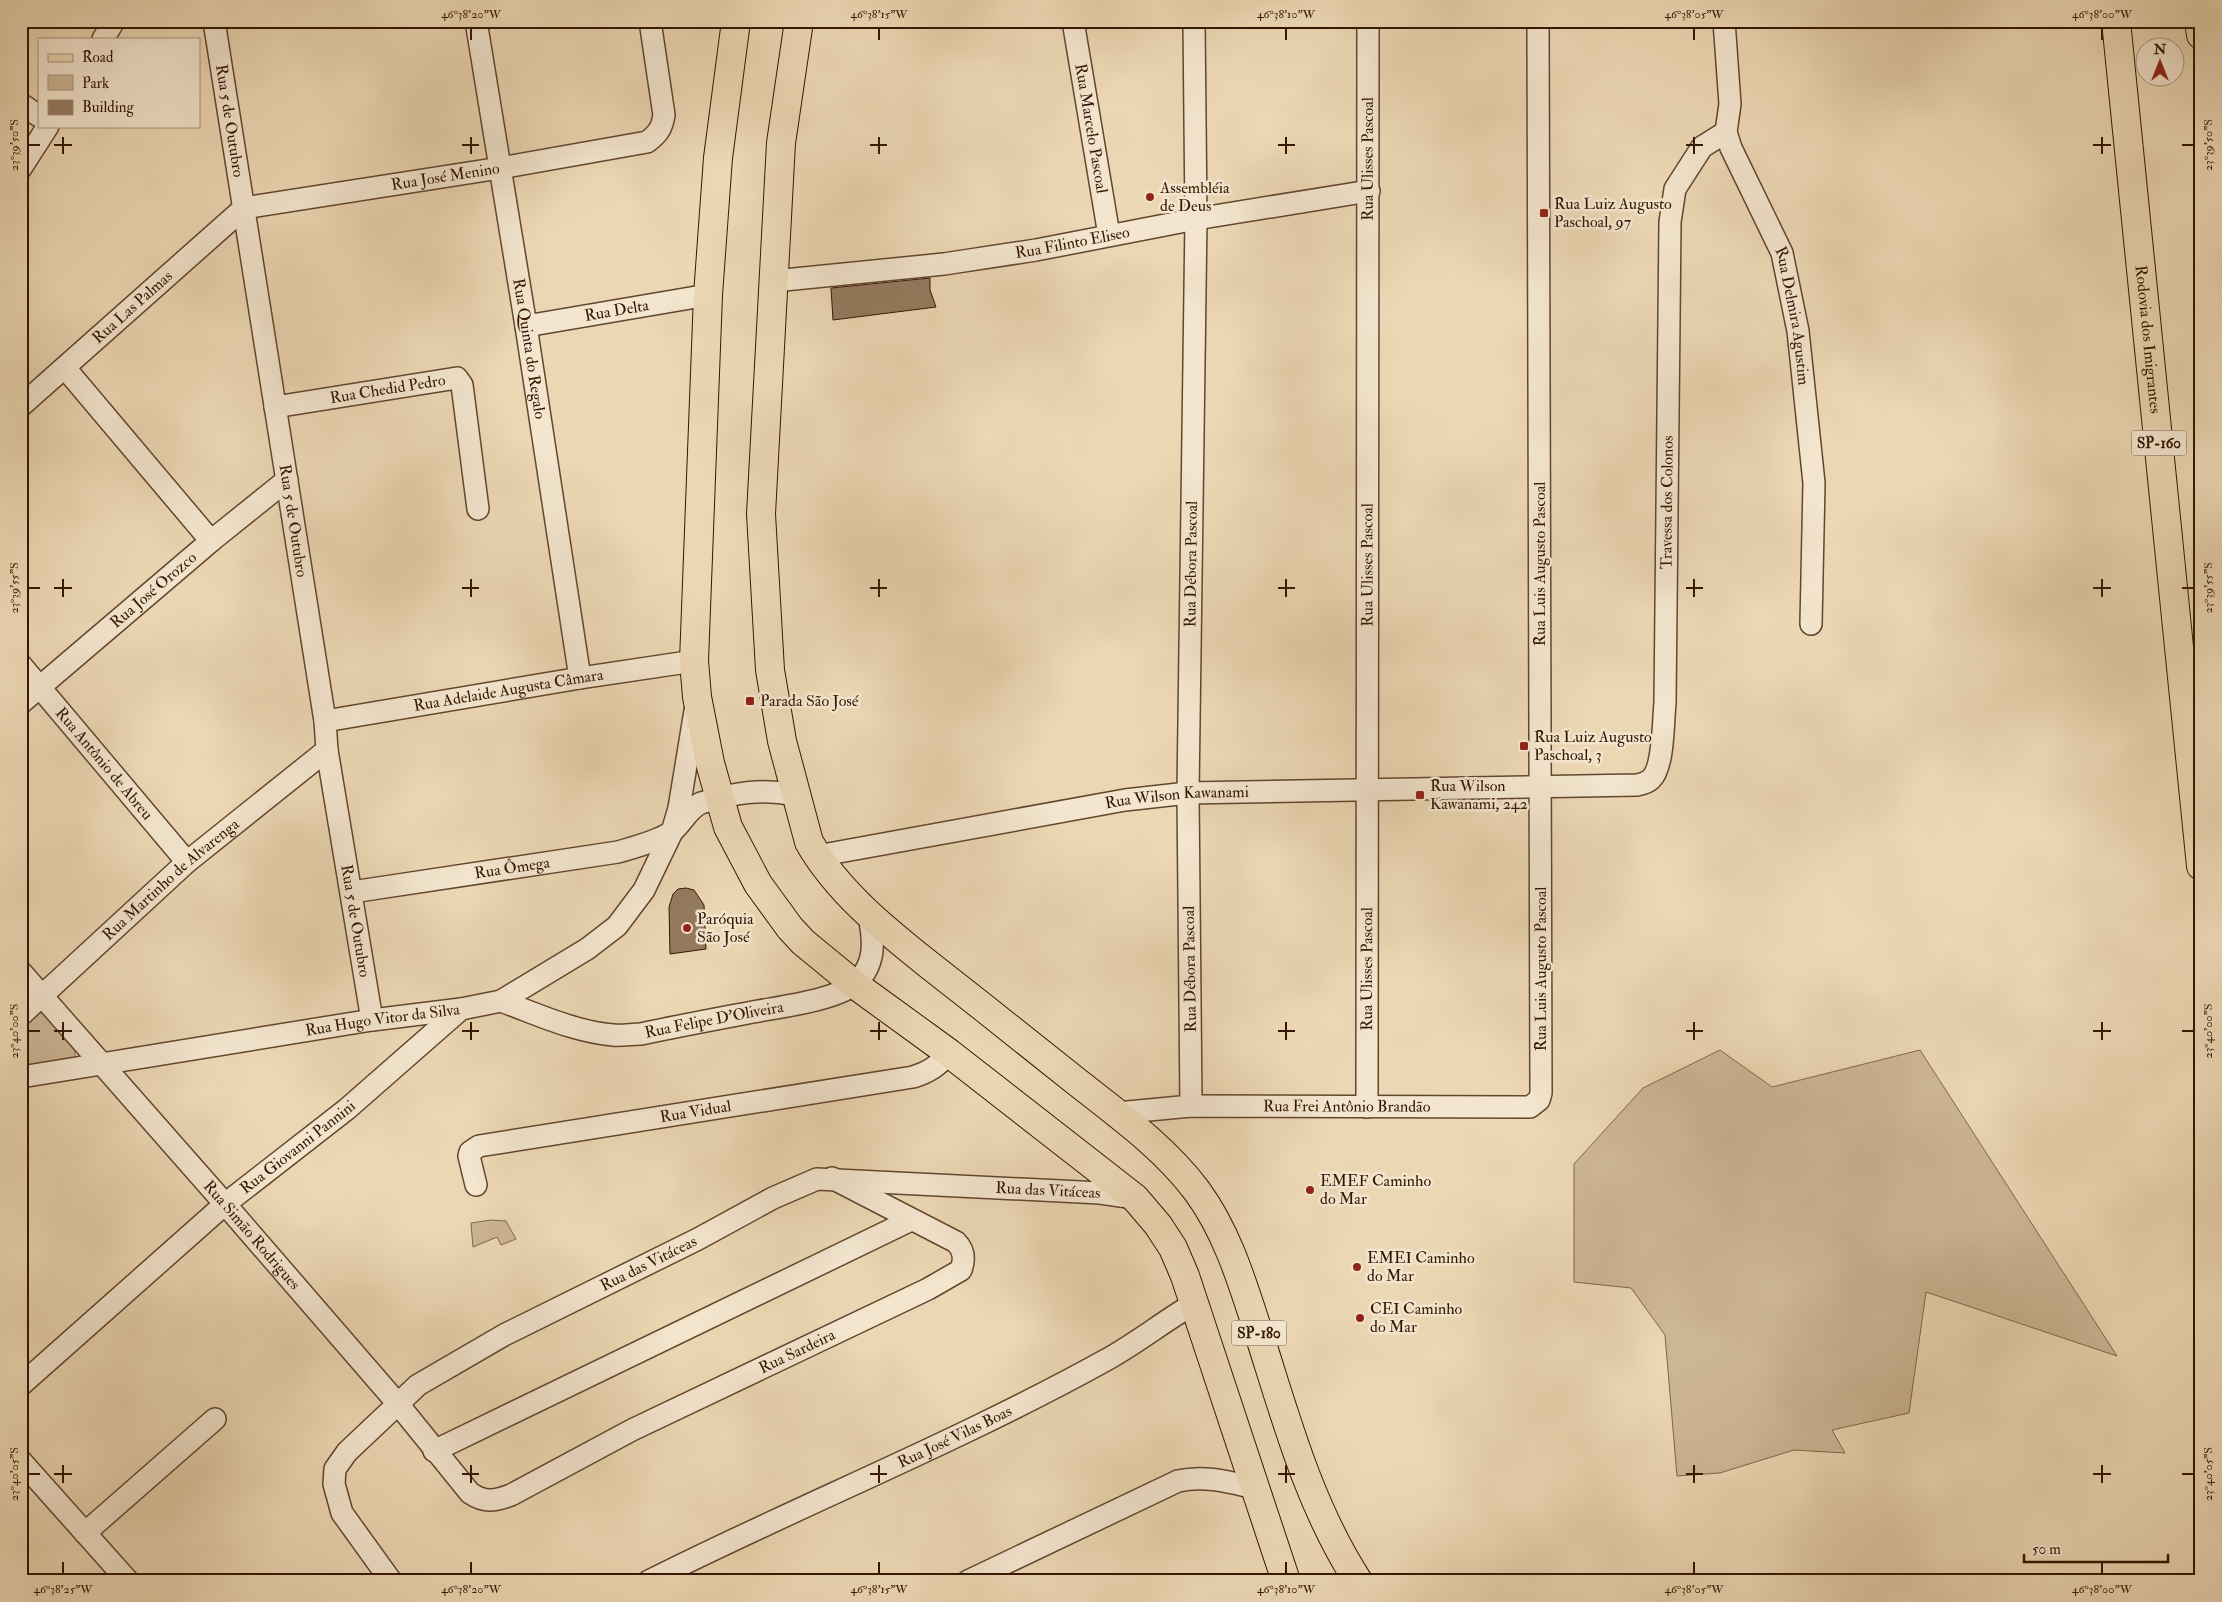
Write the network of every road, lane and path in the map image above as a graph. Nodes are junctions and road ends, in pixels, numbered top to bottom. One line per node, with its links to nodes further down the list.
1 (114, 21): 15 (street)
2 (214, 21): 23 (street, Rua 5 de Outubro)
3 (476, 21): 21 (street, Rua Quinta do Regalo)
4 (650, 21): 21 (street, Rua José Menino)
5 (736, 21): 27 (main road)
6 (799, 21): 26 (main road)
7 (1073, 21): 25 (street, Rua Marcelo Pascoal)
8 (1194, 21): 24 (street, Rua Débora Pascoal)
9 (1368, 21): 22 (street, Rua Ulisses Pascoal)
10 (1538, 21): 44 (street, Rua Luis Augusto Pascoal)
11 (1724, 21): 19 (street, Rua Delmira Agustim)
12 (2116, 21): 52 (main road, Rodovia dos Imigrantes / SP-160)
13 (2200, 21): 14 (main road)
14 (2201, 35)
15 (104, 38)
16 (21, 104): 17 (street)
17 (38, 115)
18 (47, 128): 20 (street)
19 (1726, 132): 35 (street, Rua Delmira Agustim); 44 (street, Travessa dos Colonos)
20 (21, 168)
21 (500, 168): 23 (street, Rua José Menino); 28 (street, Rua Quinta do Regalo)
22 (1369, 191): 24 (street, Rua Filinto Eliseo); 45 (street, Rua Ulisses Pascoal)
23 (244, 208): 29 (street, Rua Las Palmas); 31 (street, Rua 5 de Outubro)
24 (1196, 219): 25 (street, Rua Filinto Eliseo); 46 (street, Rua Débora Pascoal)
25 (1109, 235): 26 (street, Rua Filinto Eliseo)
26 (774, 281): 47 (main road)
27 (708, 295): 28 (street, Rua Delta); 36 (main road)
28 (526, 326): 38 (street, Rua Quinta do Regalo)
29 (65, 368): 30 (street, Rua Las Palmas); 34 (street)
30 (21, 406)
31 (275, 407): 32 (street, Rua 5 de Outubro); 33 (street, Rua Chedid Pedro)
32 (287, 480): 34 (street, Rua José Orozco); 42 (street, Rua 5 de Outubro)
33 (478, 509)
34 (211, 541): 39 (street, Rua José Orozco)
35 (1811, 624)
36 (694, 661): 38 (street, Rua Adelaide Augusta Câmara); 40 (main road)
37 (21, 666): 39 (street, Rua Antônio de Abreu)
38 (580, 678): 42 (street, Rua Adelaide Augusta Câmara)
39 (40, 687): 41 (street, Rua José Orozco); 51 (street, Rua Antônio de Abreu)
40 (697, 697): 48 (main road); 49 (street, Rua Hugo Vitor da Silva)
41 (21, 703)
42 (325, 721): 43 (street, Rua 5 de Outubro)
43 (327, 750): 51 (street, Rua Martinho de Alvarenga); 53 (street, Rua 5 de Outubro)
44 (1540, 788): 45 (street, Rua Wilson Kawanami); 65 (street, Rua Luis Augusto Pascoal)
45 (1368, 790): 46 (street, Rua Wilson Kawanami); 67 (street, Rua Ulisses Pascoal)
46 (1188, 793): 50 (street, Rua Wilson Kawanami); 66 (street, Rua Débora Pascoal)
47 (795, 794): 48 (street, Rua Hugo Vitor da Silva); 50 (main road)
48 (719, 798): 49 (street, Rua Hugo Vitor da Silva); 56 (main road)
49 (672, 832): 53 (street, Rua Ômega); 58 (street, Rua Hugo Vitor da Silva)
50 (817, 856): 54 (main road)
51 (187, 862): 57 (street, Rua Martinho de Alvarenga)
52 (2201, 866)
53 (352, 892): 61 (street, Rua 5 de Outubro)
54 (869, 916): 56 (street, Rua Felipe D'Oliveira); 69 (main road)
55 (21, 972): 57 (street, Rua Simão Rodrigues)
56 (854, 984): 58 (street, Rua Felipe D'Oliveira); 62 (main road)
57 (42, 996): 60 (street, Rua Martinho de Alvarenga); 63 (street, Rua Simão Rodrigues)
58 (501, 1001): 59 (street, Rua Hugo Vitor da Silva)
59 (461, 1009): 61 (street, Rua Hugo Vitor da Silva); 74 (street, Rua Giovanni Pannini)
60 (21, 1015)
61 (372, 1020): 63 (street, Rua Hugo Vitor da Silva)
62 (949, 1053): 72 (street, Rua Vidual); 73 (main road)
63 (101, 1064): 64 (street, Rua Hugo Vitor da Silva); 74 (street, Rua Simão Rodrigues)
64 (21, 1077)
65 (1536, 1104): 67 (street, Rua Frei Antônio Brandão)
66 (1191, 1106): 67 (street, Rua Frei Antônio Brandão); 68 (street, Rua Frei Antônio Brandão)
67 (1367, 1107)
68 (1158, 1110): 69 (street, Rua Frei Antônio Brandão); 70 (street)
69 (1117, 1113): 70 (main road, SP-180)
70 (1152, 1144): 90 (main road, SP-180)
71 (832, 1178): 73 (street, Rua das Vitáceas); 75 (street, Rua Sardeira); 78 (street, Rua das Vitáceas)
72 (476, 1185)
73 (1135, 1198): 76 (main road)
74 (226, 1204): 77 (street, Rua Giovanni Pannini); 78 (street, Rua Simão Rodrigues)
75 (912, 1220): 80 (street); 83 (street, Rua Sardeira)
76 (1195, 1303): 82 (main road); 87 (street, Rua José Vilas Boas)
77 (21, 1385)
78 (398, 1404): 80 (street, Rua Simão Rodrigues); 86 (street, Rua das Vitáceas)
79 (215, 1419): 84 (street)
80 (434, 1451): 83 (street, Rua Simão Rodrigues)
81 (21, 1461): 84 (street)
82 (1255, 1488): 88 (street); 89 (main road)
83 (480, 1499)
84 (85, 1533): 85 (street)
85 (128, 1581)
86 (391, 1581)
87 (649, 1581)
88 (968, 1581)
89 (1286, 1581)
90 (1358, 1581)

